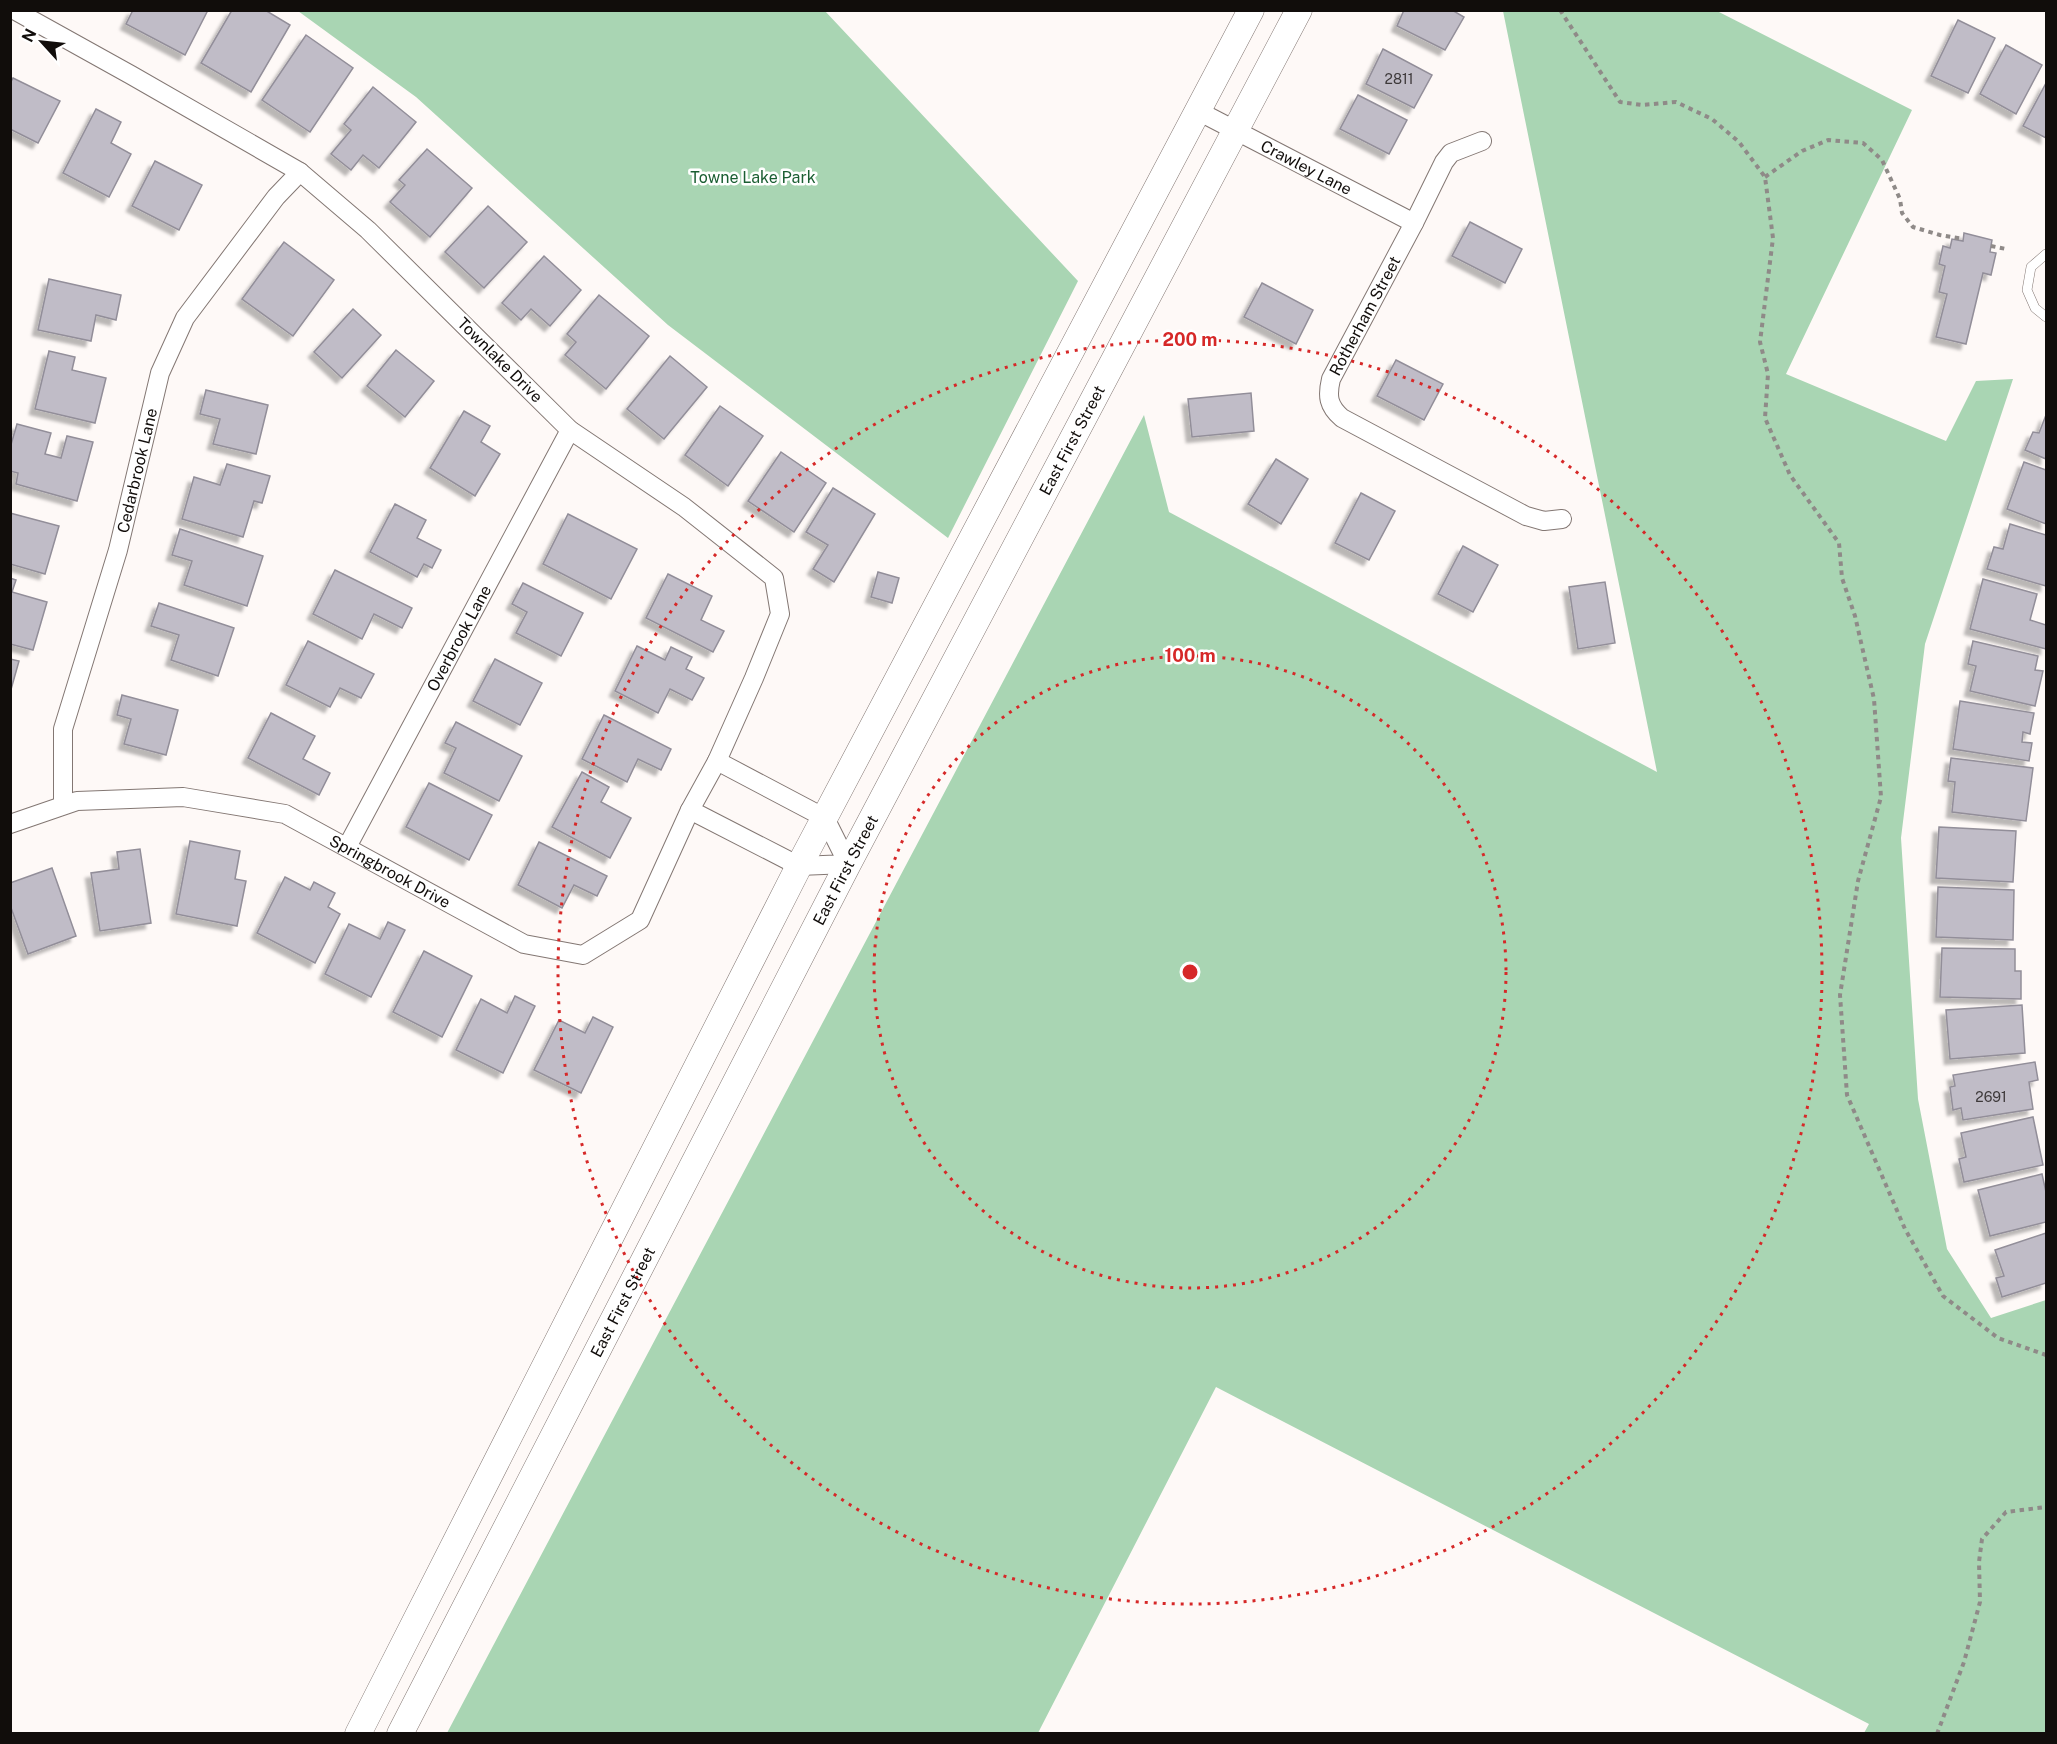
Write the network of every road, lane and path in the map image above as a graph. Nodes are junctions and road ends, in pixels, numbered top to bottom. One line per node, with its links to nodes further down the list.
1 (15, 10): 8 (street, Townlake Drive)
2 (1251, 10): 5 (main road)
3 (1299, 10): 6 (main road, East First Street)
4 (1560, 10): 9 (path)
5 (1198, 111): 6 (street, Crawley Lane); 21 (main road)
6 (1236, 131): 10 (street, Crawley Lane); 24 (main road, East First Street)
7 (1482, 141): 10 (street, Rotherham Street)
8 (300, 172): 16 (street, Townlake Drive); 19 (street, Cedarbrook Lane)
9 (1765, 177): 11 (path); 26 (path)
10 (1414, 223): 17 (street, Rotherham Street)
11 (1963, 238)
12 (1991, 246): 13 (path)
13 (2006, 249)
14 (2046, 254): 15 (lane)
15 (2046, 317)
16 (570, 430): 18 (street, Townlake Drive); 23 (street, Overbrook Lane)
17 (1562, 519)
18 (717, 761): 20 (street, Townlake Drive); 21 (street)
19 (63, 806): 22 (street, Springbrook Drive); 23 (street, Springbrook Drive)
20 (690, 810): 23 (street, Springbrook Drive); 25 (street)
21 (825, 818): 24 (street); 25 (main road)
22 (10, 824)
23 (347, 847)
24 (848, 864): 25 (street); 29 (main road, East First Street)
25 (799, 866): 28 (main road)
26 (2046, 1355)
27 (2046, 1507): 30 (path)
28 (358, 1734)
29 (400, 1734)
30 (1937, 1734)

